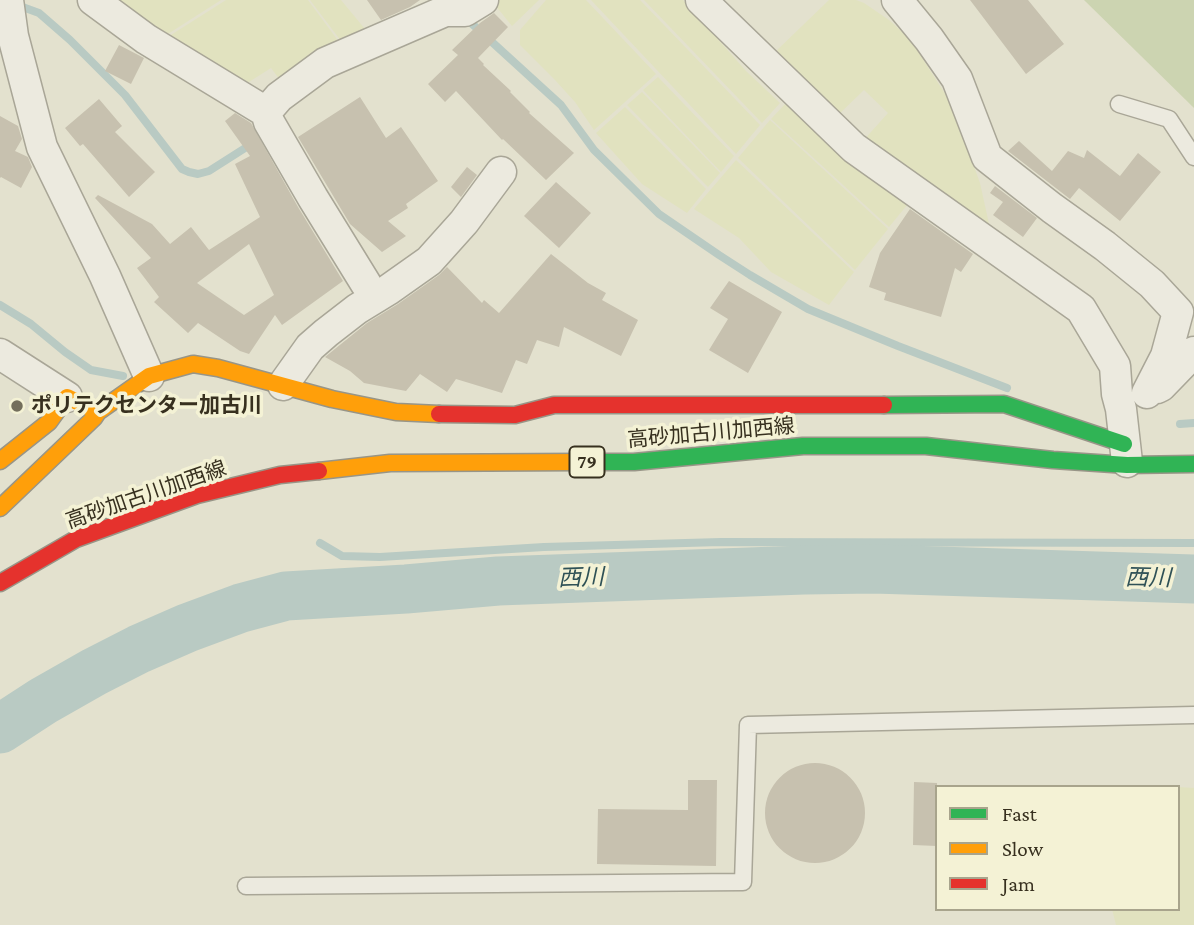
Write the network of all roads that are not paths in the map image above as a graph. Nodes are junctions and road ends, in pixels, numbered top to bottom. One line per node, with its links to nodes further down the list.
1 (93, 0): 7 (street)
2 (483, 0): 7 (street)
3 (701, 0): 17 (street)
4 (897, 0): 15 (street)
5 (10, 13): 13 (street)
6 (1119, 104): 8 (lane)
7 (266, 113): 10 (street)
8 (1194, 157)
9 (501, 172): 14 (street)
10 (366, 284)
11 (1194, 352): 15 (street)
12 (0, 354): 16 (street)
13 (149, 376): 14 (main road); 18 (main road)
14 (283, 385): 19 (main road)
15 (1147, 393): 17 (street)
16 (67, 397): 18 (main road); 20 (main road)
17 (1119, 402): 19 (street)
18 (98, 412): 22 (main road)
19 (1126, 454): 21 (main road, 高砂加古川加西線 / 79); 23 (main road, 高砂加古川加西線 / 79)
20 (0, 461)
21 (1194, 464)
22 (0, 508)
23 (0, 583)
24 (1194, 715): 25 (lane)
25 (246, 886)

